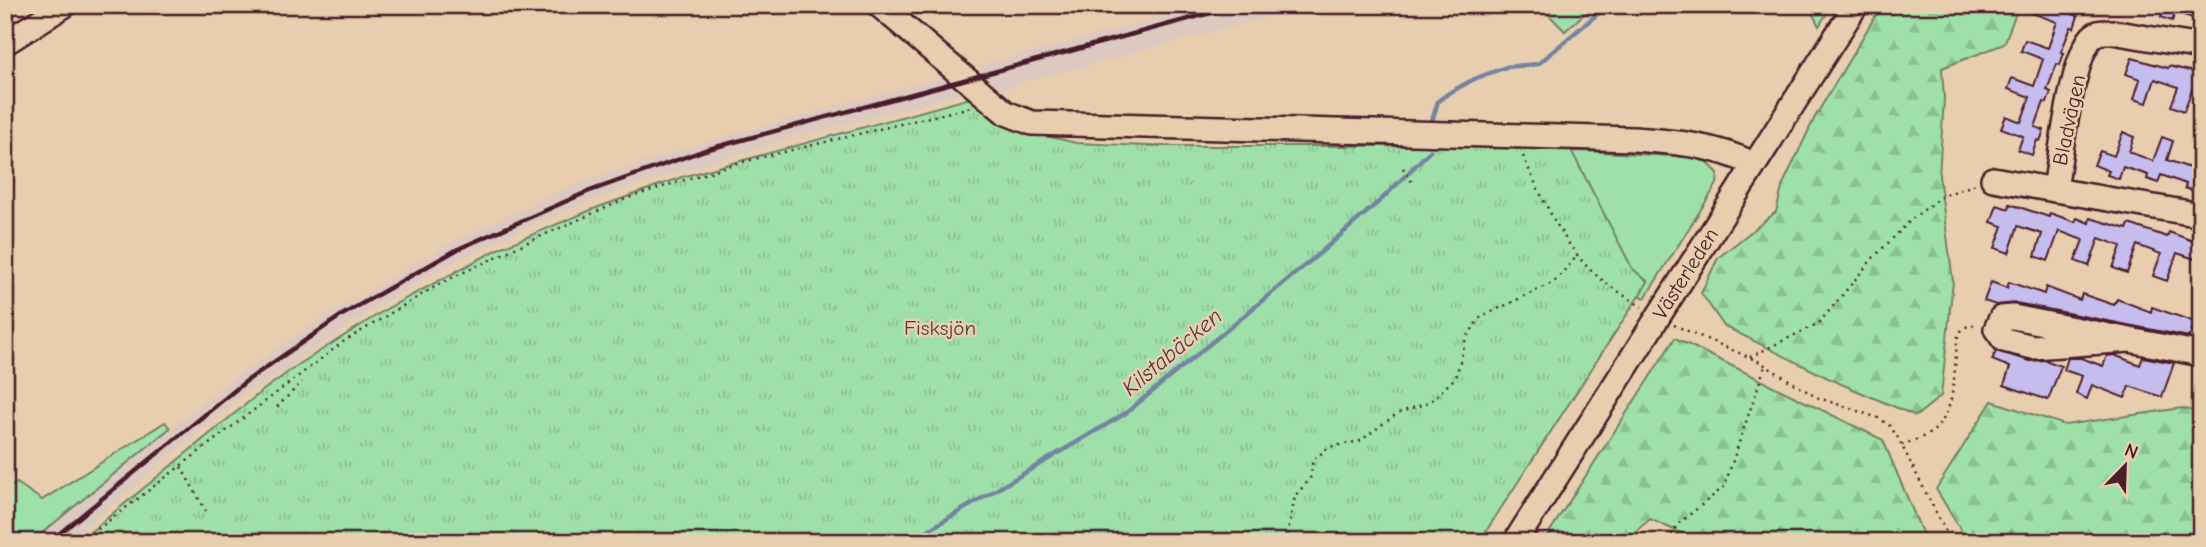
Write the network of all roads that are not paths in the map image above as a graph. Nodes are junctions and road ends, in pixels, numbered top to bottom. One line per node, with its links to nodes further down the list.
1 (65, 5): 4 (street)
2 (879, 5): 6 (street)
3 (1856, 5): 6 (street, Västerleden)
4 (5, 43)
5 (2201, 47): 8 (street, Bladvägen)
6 (1754, 164): 12 (street, Västerleden)
7 (1993, 179): 8 (street, Bladvägen)
8 (2054, 190): 9 (street, Bladvägen)
9 (2201, 215)
10 (1996, 329): 11 (street)
11 (2201, 354)
12 (1516, 542)

